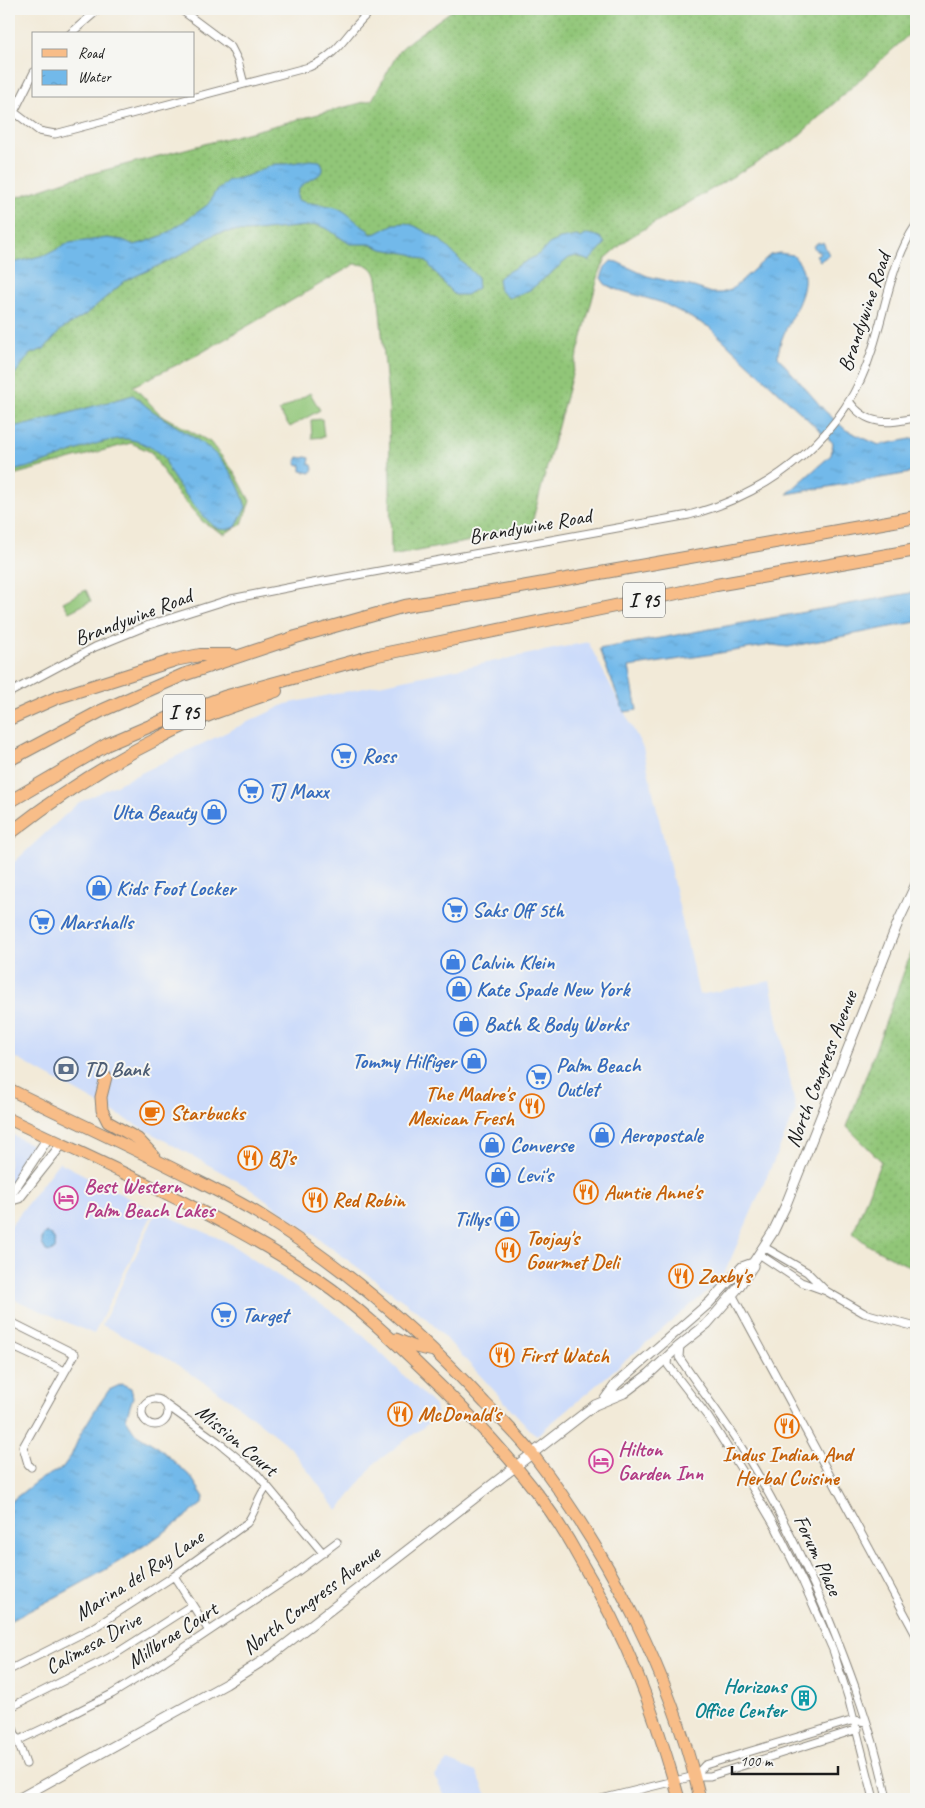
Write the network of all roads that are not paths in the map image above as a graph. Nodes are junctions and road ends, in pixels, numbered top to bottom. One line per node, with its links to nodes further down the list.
1 (98, 9): 6 (street)
2 (180, 9): 8 (street)
3 (357, 9): 5 (street)
4 (373, 9): 5 (street)
5 (364, 16): 8 (street)
6 (72, 32)
7 (32, 76): 11 (street)
8 (244, 84): 9 (street)
9 (195, 97)
10 (191, 98): 11 (street)
11 (11, 115)
12 (916, 225): 13 (street, Brandywine Road)
13 (849, 401): 14 (street); 19 (street, Brandywine Road)
14 (916, 418)
15 (916, 517): 17 (highway, I 95)
16 (916, 550): 18 (highway, I 95)
17 (245, 655): 20 (highway); 21 (highway, I 95)
18 (373, 656): 22 (highway, I 95); 23 (highway)
19 (9, 693)
20 (9, 719)
21 (9, 760)
22 (9, 802)
23 (9, 834)
24 (916, 884): 32 (street, North Congress Avenue)
25 (106, 1078): 30 (main road)
26 (9, 1089): 30 (main road)
27 (9, 1119): 28 (main road)
28 (48, 1138): 29 (main road); 31 (street)
29 (62, 1144): 31 (street); 38 (main road)
30 (160, 1162): 42 (main road)
31 (10, 1202)
32 (762, 1250): 33 (street, North Congress Avenue); 34 (street); 34 (street)
33 (753, 1263): 35 (street, North Congress Avenue); 39 (street, North Congress Avenue)
34 (826, 1291): 37 (street)
35 (732, 1294): 41 (street, North Congress Avenue); 56 (street)
36 (9, 1321): 44 (street)
37 (916, 1327)
38 (383, 1332): 42 (main road); 49 (main road)
39 (674, 1333): 43 (street); 45 (street, North Congress Avenue)
40 (9, 1345): 44 (street)
41 (680, 1345): 43 (street, North Congress Avenue); 61 (street, Forum Place)
42 (434, 1351): 47 (main road)
43 (669, 1355): 45 (street, North Congress Avenue); 60 (street, Forum Place)
44 (65, 1371): 48 (street)
45 (606, 1399): 47 (street, North Congress Avenue)
46 (165, 1404): 50 (street, Mission Court)
47 (532, 1454): 49 (street, North Congress Avenue); 65 (main road)
48 (31, 1467)
49 (515, 1467): 66 (main road); 67 (street, North Congress Avenue)
50 (267, 1486): 52 (street, Mission Court); 53 (street, Marina del Ray Lane)
51 (337, 1542): 52 (street, Millbrae Court)
52 (323, 1552): 55 (street, Millbrae Court)
53 (174, 1576): 54 (street); 57 (street, Marina del Ray Lane)
54 (192, 1605): 55 (street); 58 (street, Calimesa Drive)
55 (209, 1631): 63 (street, Millbrae Court)
56 (916, 1635)
57 (9, 1670)
58 (9, 1708)
59 (9, 1717): 63 (street)
60 (854, 1720): 61 (street); 62 (street, Forum Place); 65 (street)
61 (866, 1722): 62 (street); 72 (street, Forum Place)
62 (856, 1731): 65 (street); 71 (street, Forum Place)
63 (17, 1741): 64 (street)
64 (26, 1764)
65 (695, 1776): 66 (street); 70 (main road)
66 (674, 1782): 68 (street); 69 (main road)
67 (18, 1799)
68 (601, 1799)
69 (679, 1799)
70 (700, 1799)
71 (874, 1799)
72 (887, 1799)

